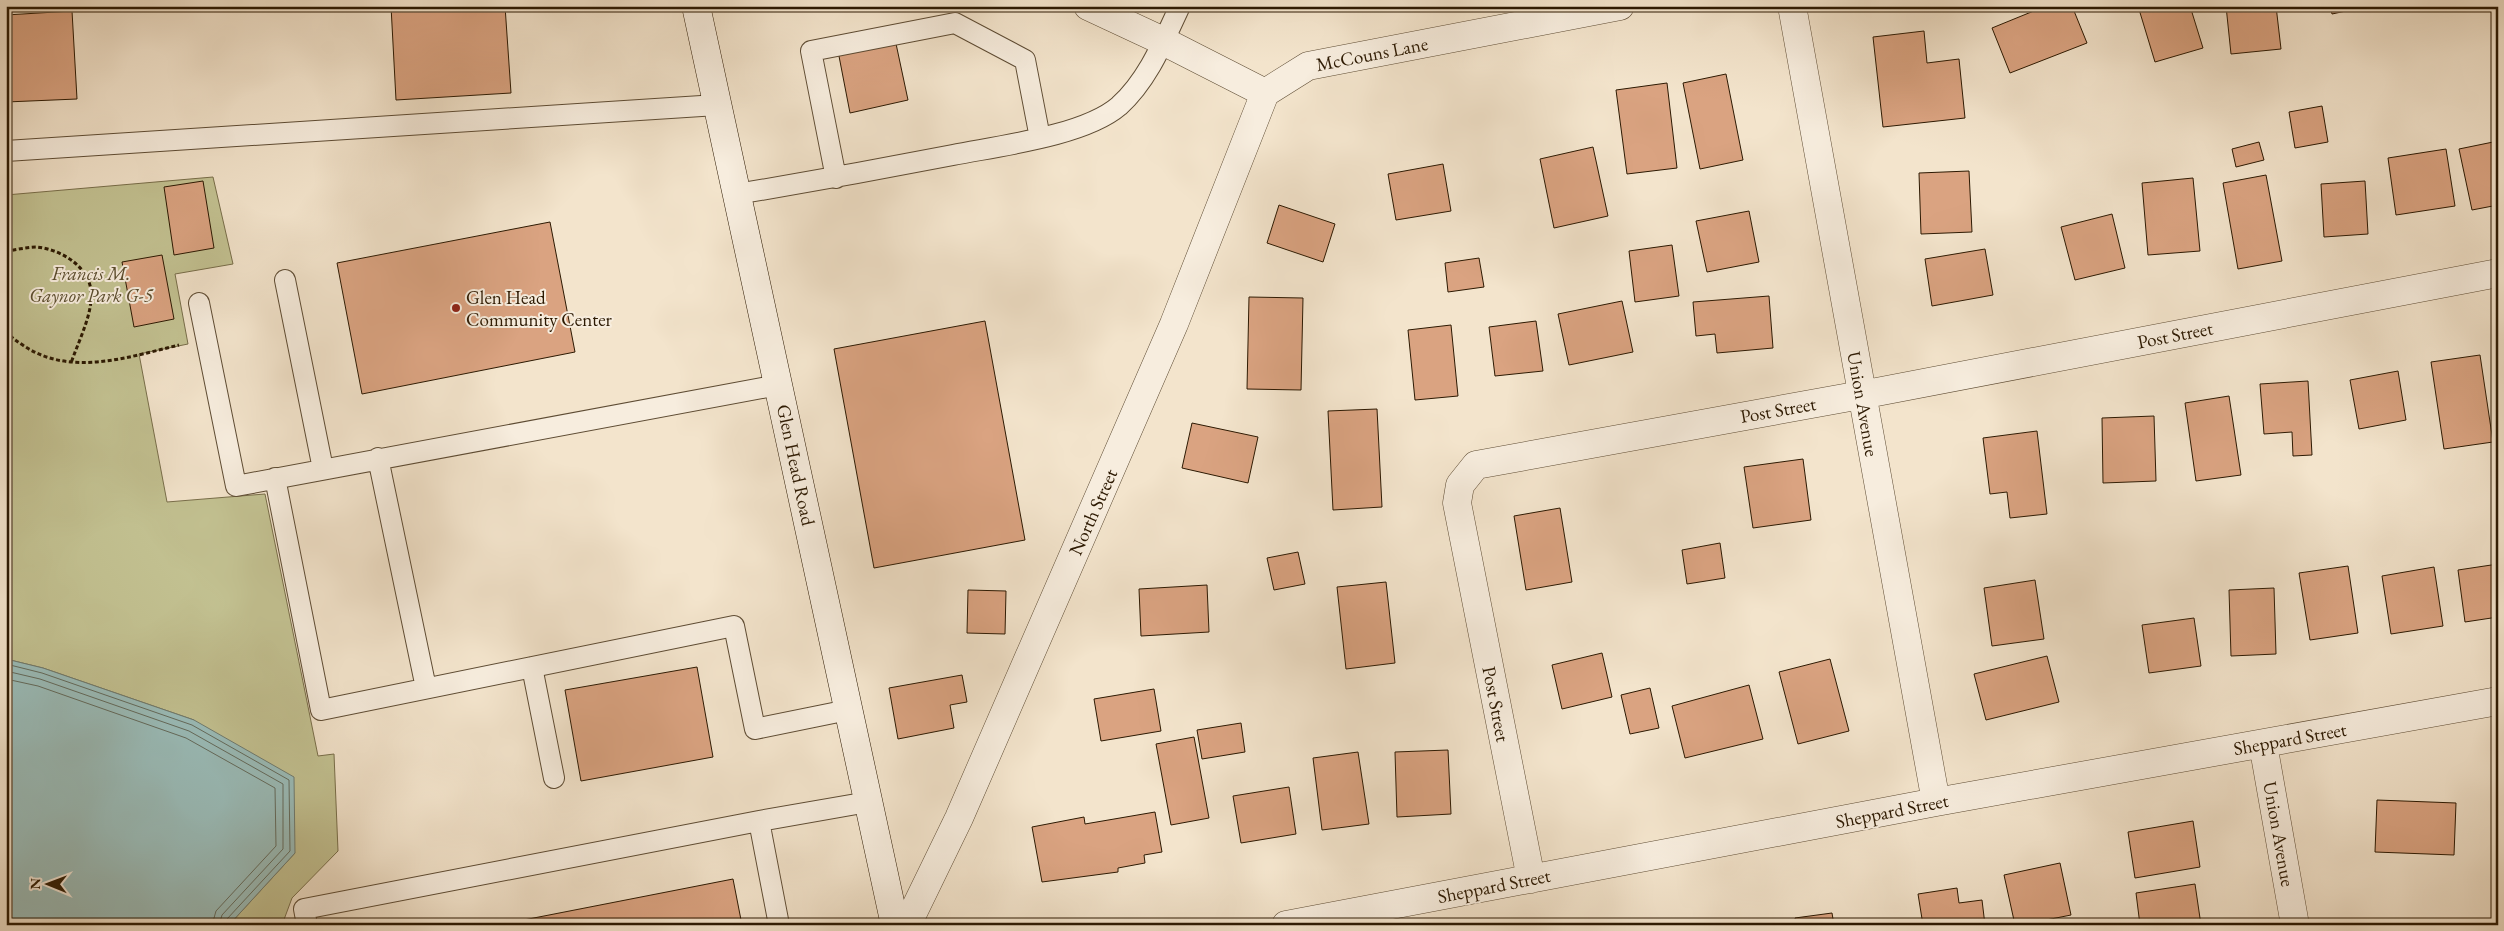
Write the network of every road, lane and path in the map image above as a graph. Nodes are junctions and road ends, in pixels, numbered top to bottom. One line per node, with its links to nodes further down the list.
1 (696, 6): 8 (street, Glen Head Road)
2 (1088, 6): 6 (street)
3 (1180, 6): 6 (lane)
4 (1620, 6): 7 (street, McCouns Lane)
5 (1792, 6): 22 (street, Union Avenue)
6 (1163, 41): 7 (street); 9 (lane)
7 (1265, 93): 39 (street, North Street)
8 (718, 105): 10 (lane); 12 (street, Glen Head Road)
9 (1040, 138): 11 (lane); 11 (lane)
10 (6, 151)
11 (836, 178): 12 (lane)
12 (737, 194): 21 (street, Glen Head Road)
13 (6, 251): 20 (path)
14 (2498, 273): 22 (street, Post Street)
15 (286, 280): 24 (lane)
16 (199, 304): 19 (lane)
17 (6, 331): 18 (path)
18 (8, 337): 20 (path)
19 (206, 339): 20 (path); 25 (lane)
20 (71, 363)
21 (778, 384): 23 (lane); 29 (street, Glen Head Road)
22 (1862, 395): 33 (street, Union Avenue); 35 (street, Post Street)
23 (378, 458): 24 (lane); 27 (lane)
24 (323, 469): 25 (lane)
25 (275, 478): 27 (lane)
26 (532, 667): 27 (lane); 29 (lane); 31 (lane)
27 (426, 688)
28 (2498, 701): 30 (street, Sheppard Street)
29 (848, 710): 32 (street, Glen Head Road)
30 (2263, 744): 33 (street, Sheppard Street); 41 (street, Union Avenue)
31 (554, 778)
32 (868, 802): 34 (lane); 38 (street, Glen Head Road)
33 (1936, 802): 35 (street, Sheppard Street)
34 (759, 821): 36 (lane); 37 (lane)
35 (1531, 879): 40 (street, Sheppard Street)
36 (307, 925)
37 (779, 925)
38 (894, 925)
39 (907, 925)
40 (1286, 925)
41 (2295, 925)

